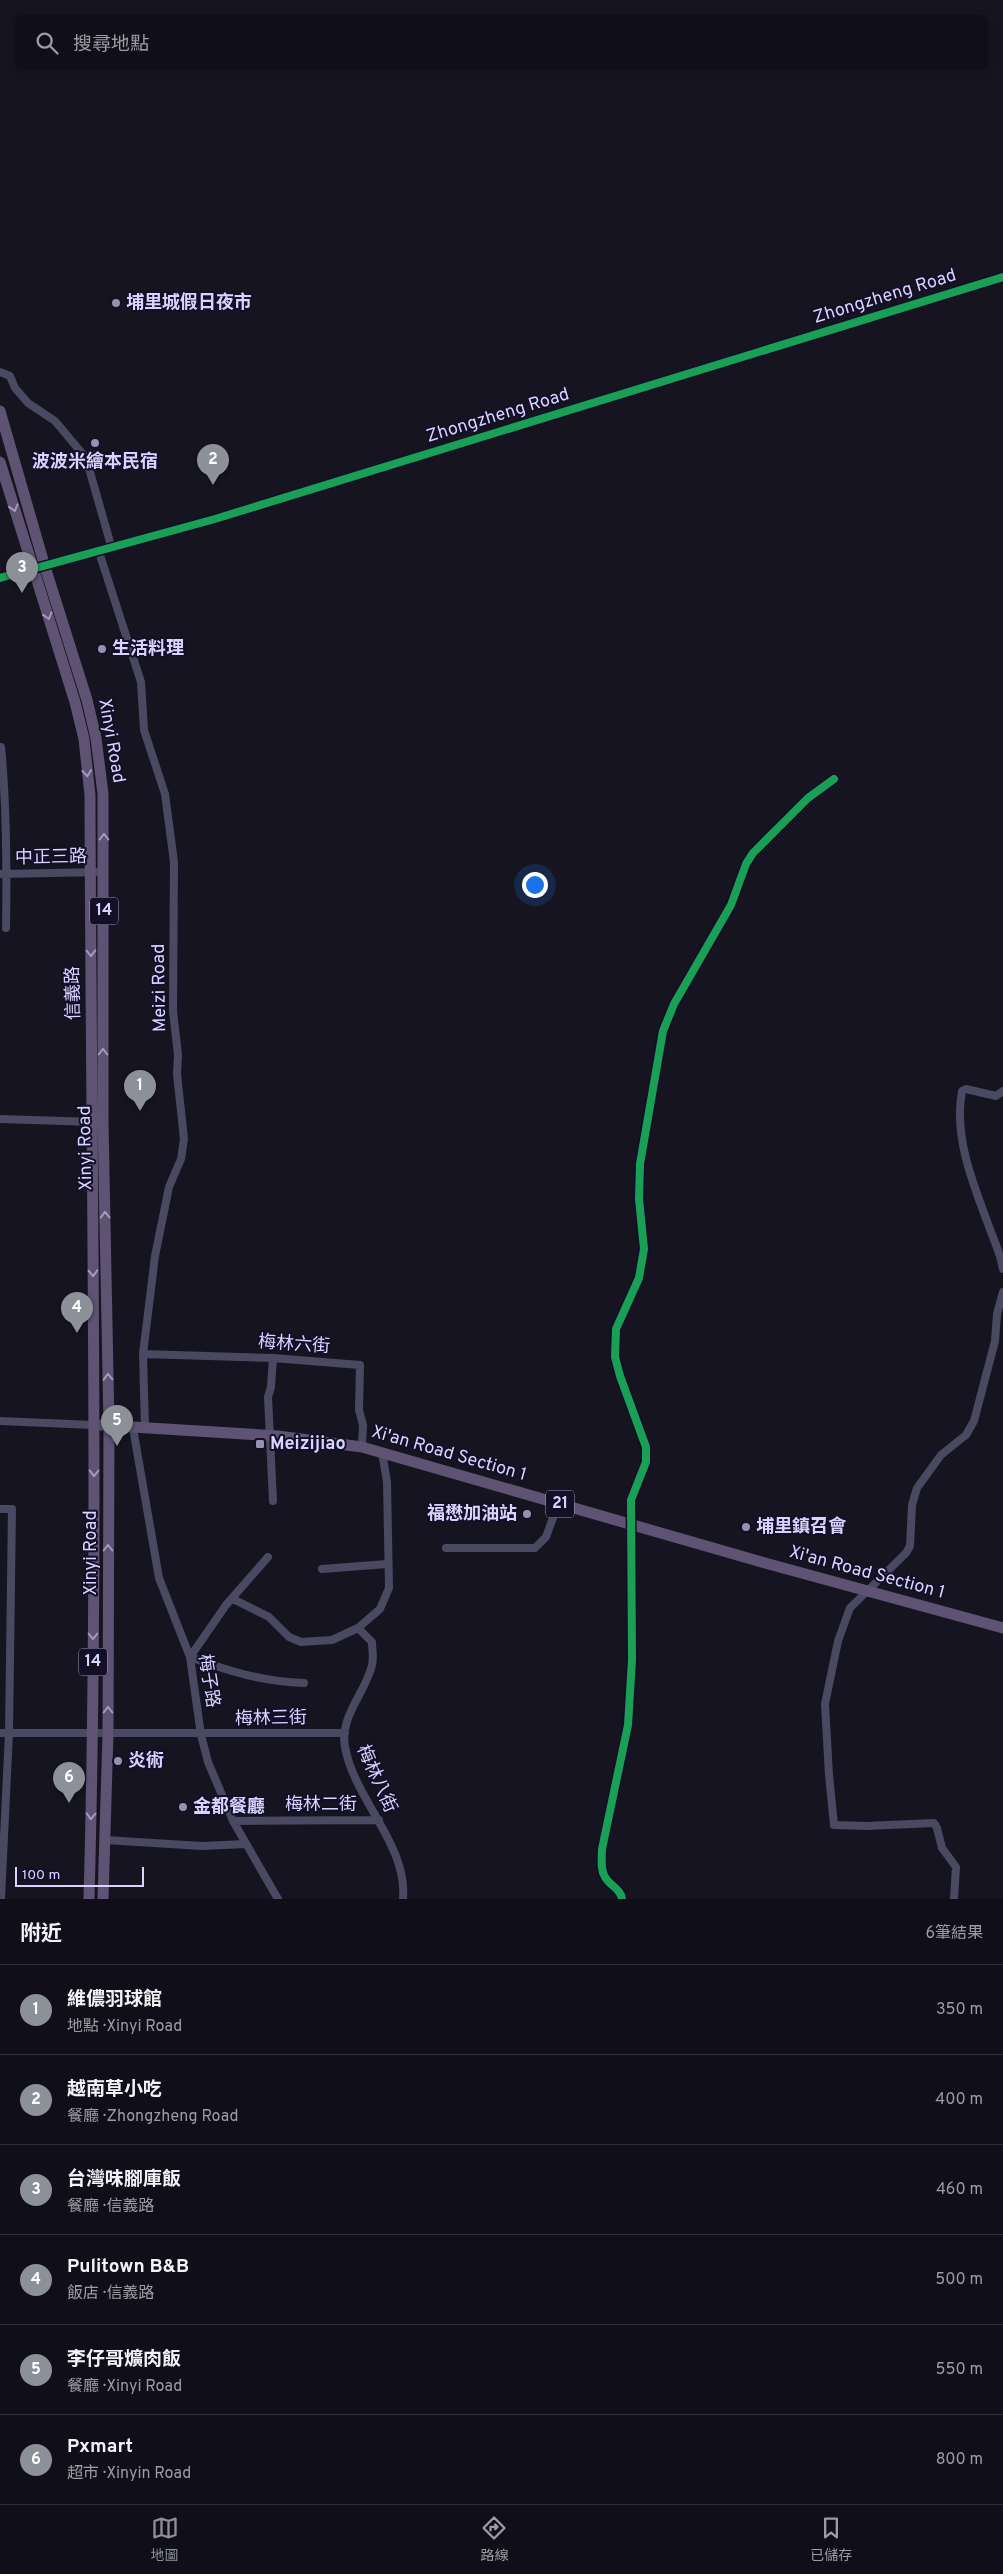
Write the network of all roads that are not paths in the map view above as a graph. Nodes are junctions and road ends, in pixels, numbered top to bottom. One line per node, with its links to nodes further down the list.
1 (1003, 277): 5 (street, Zhongzheng Road)
2 (0, 372): 5 (street)
3 (0, 411): 7 (main road, Xinyi Road / 14)
4 (0, 462): 7 (main road, Xinyi Road / 14, one-way to 7)
5 (112, 549): 6 (street, Zhongzheng Road)
6 (99, 552): 7 (street, Zhongzheng Road); 21 (street, Meizi Road)
7 (39, 568): 8 (street, Zhongzheng Road); 11 (main road, Xinyi Road / 14, one-way to 7); 12 (main road, 信義路 / 14, one-way to 12)
8 (0, 578)
9 (1, 747): 13 (street)
10 (834, 779): 34 (street)
11 (104, 872): 12 (street, 中正三路); 18 (main road, Xinyi Road / 14, one-way to 11)
12 (90, 873): 13 (street, 中正三路); 17 (main road, 信義路 / 14, one-way to 17)
13 (4, 874): 14 (street)
14 (6, 928)
15 (1003, 1091): 19 (street)
16 (0, 1119): 17 (street)
17 (91, 1122): 18 (street); 24 (main road, 信義路 / 14, one-way to 24)
18 (103, 1122): 25 (main road, Xinyi Road / 14, one-way to 18)
19 (1003, 1269)
20 (1003, 1292): 39 (street)
21 (143, 1354): 22 (street, 梅林六街); 27 (street, Meizi Road)
22 (273, 1358): 28 (street); 29 (street, 梅林六街)
23 (0, 1421): 24 (street)
24 (94, 1425): 25 (main road, 21); 47 (main road, 14, one-way to 47)
25 (109, 1426): 26 (main road, Xi'an Road Section 1 / 21); 48 (main road, Xinyi Road / 14, one-way to 25)
26 (133, 1428): 27 (main road, Xi'an Road Section 1 / 21); 43 (street, 梅子路)
27 (145, 1428): 28 (main road, Xi'an Road Section 1 / 21)
28 (268, 1436): 29 (main road, Xi'an Road Section 1 / 21); 31 (street)
29 (362, 1447): 30 (main road, Xi'an Road Section 1 / 21)
30 (382, 1452): 32 (main road, Xi'an Road Section 1 / 21); 37 (street)
31 (273, 1500)
32 (558, 1504): 34 (main road, Xi'an Road Section 1 / 21); 35 (street)
33 (0, 1509): 45 (street)
34 (632, 1525): 39 (main road, Xi'an Road Section 1 / 21); 62 (street)
35 (446, 1548)
36 (268, 1557): 40 (street)
37 (387, 1564): 38 (street); 41 (street)
38 (322, 1568)
39 (866, 1590): 42 (main road, Xi'an Road Section 1 / 21); 63 (street)
40 (233, 1600): 41 (street); 43 (street)
41 (358, 1628): 49 (street, 梅林八街)
42 (1003, 1628)
43 (190, 1656): 44 (street); 50 (street, 梅子路)
44 (304, 1682)
45 (9, 1732): 46 (street, 梅林三街); 47 (street, 梅林三街); 51 (street)
46 (0, 1733)
47 (93, 1733): 48 (street, 梅林三街); 58 (main road, 14, one-way to 58)
48 (108, 1733): 50 (street, 梅林三街); 54 (main road, Xinyi Road / 14)
49 (345, 1733): 50 (street, 梅林三街); 52 (street, 梅林八街)
50 (201, 1735): 53 (street, 梅子路)
51 (2, 1812): 56 (street)
52 (379, 1820): 53 (street, 梅林二街); 61 (street, 梅林八街)
53 (233, 1821): 55 (street, 梅子路)
54 (105, 1840): 55 (street); 59 (main road, Xinyi Road / 14)
55 (245, 1844): 60 (street, 梅子路)
56 (1, 1889): 57 (street)
57 (2, 1899)
58 (89, 1899)
59 (103, 1899)
60 (278, 1899)
61 (403, 1899)
62 (622, 1899)
63 (954, 1899)

